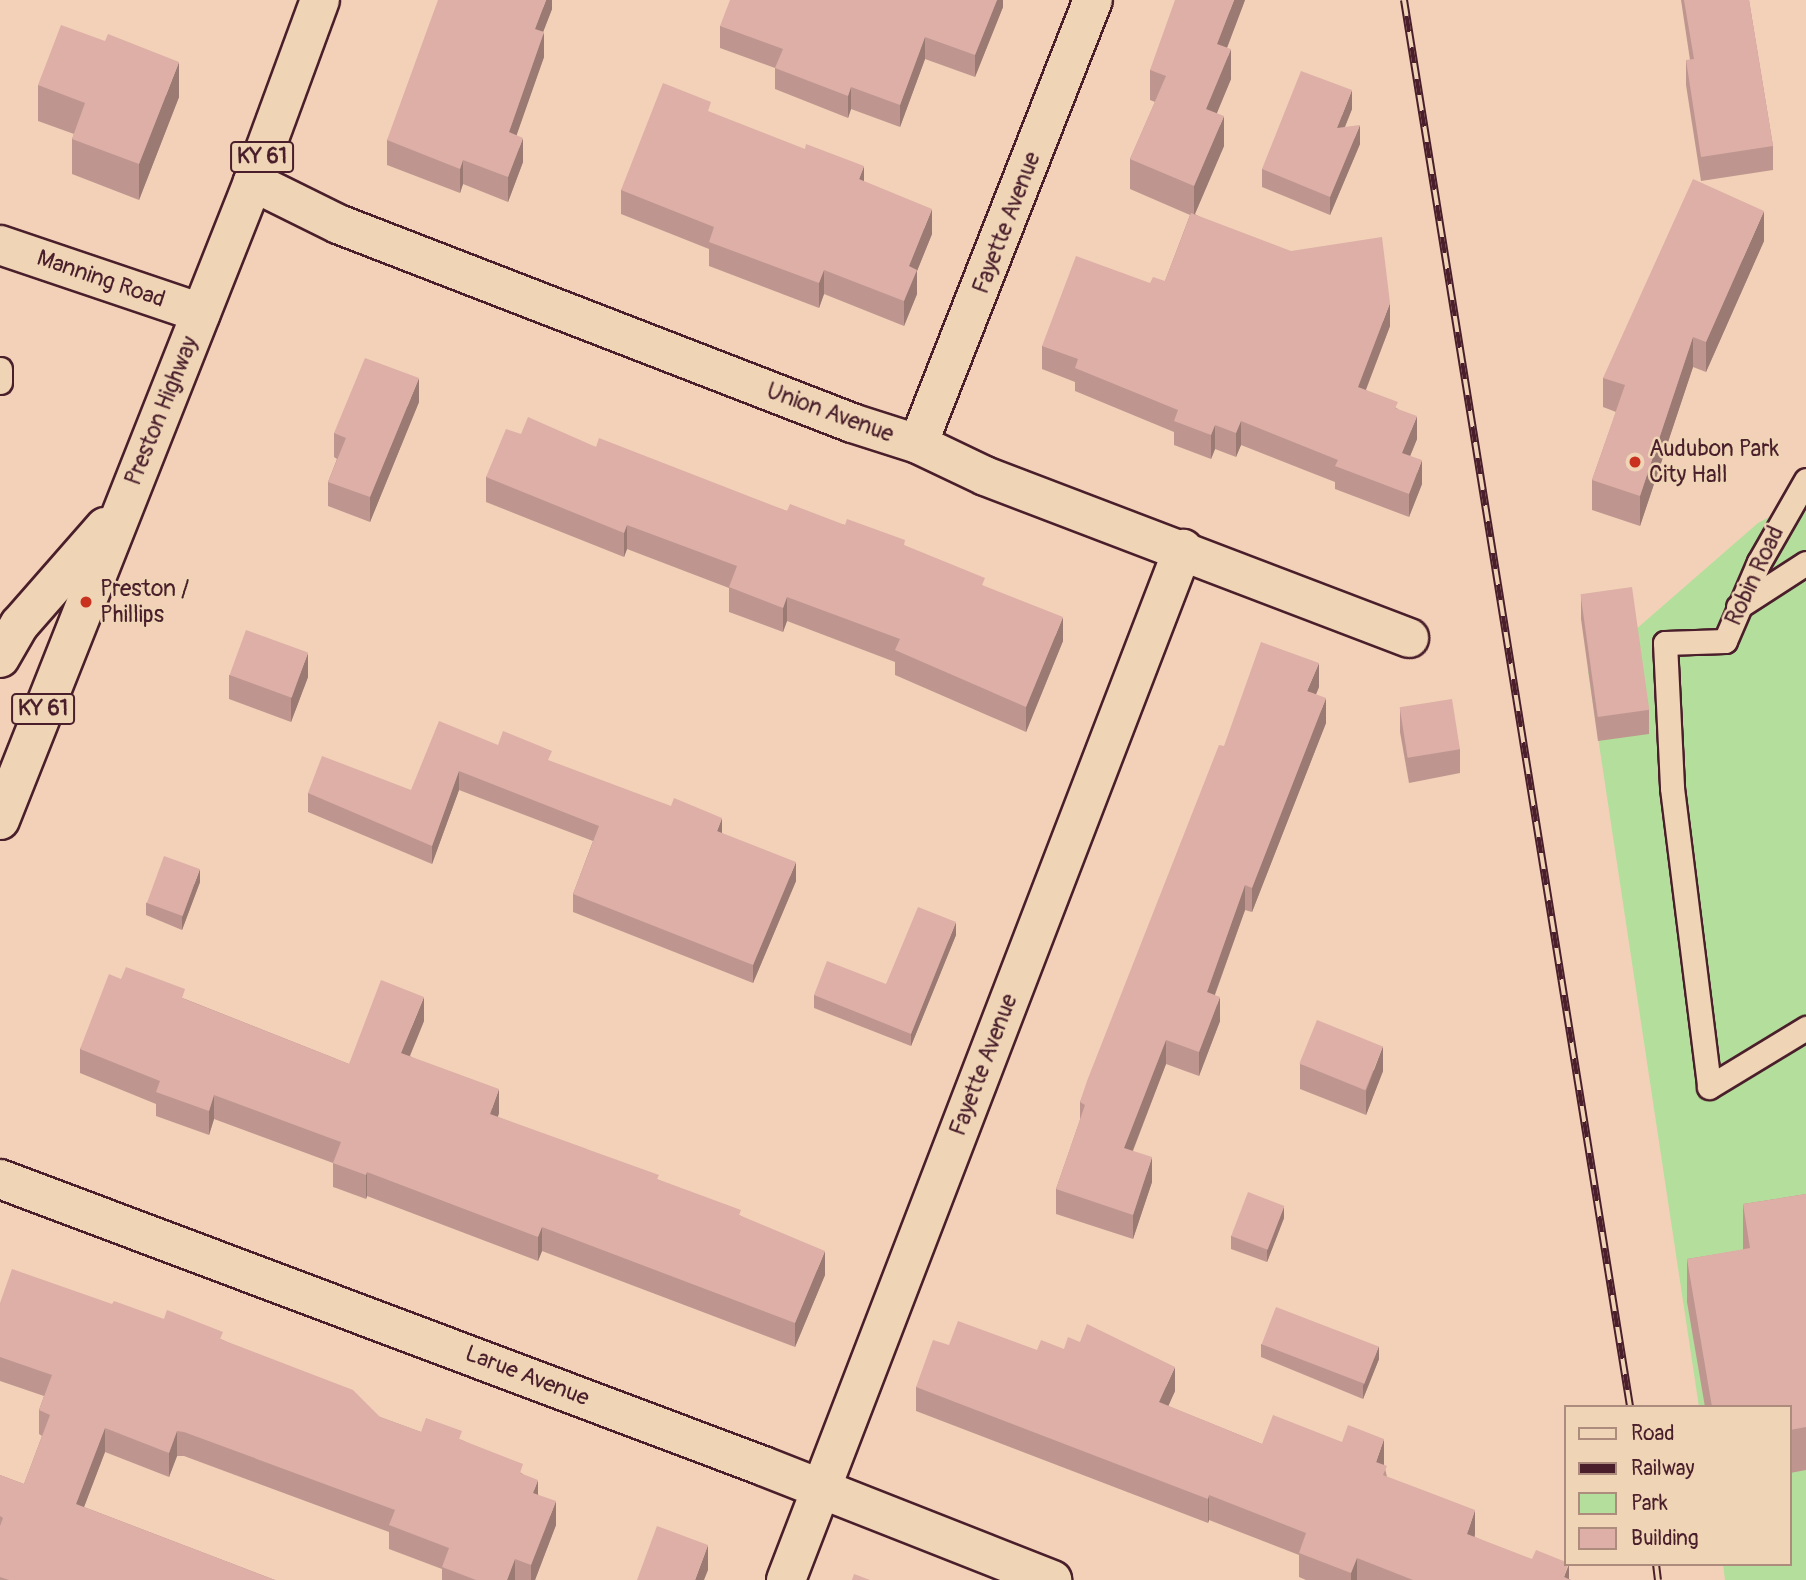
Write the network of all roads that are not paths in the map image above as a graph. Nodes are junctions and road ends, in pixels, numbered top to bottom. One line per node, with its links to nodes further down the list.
1 (320, 0): 3 (street, Preston Highway / KY 61)
2 (1093, 0): 8 (street, Fayette Avenue)
3 (253, 182): 5 (street, Preston Highway / KY 61); 8 (street, Union Avenue)
4 (1, 248): 5 (street, Manning Road)
5 (201, 313): 10 (street, Preston Highway / KY 61)
6 (0, 369): 7 (lane)
7 (0, 382)
8 (918, 444): 11 (street, Union Avenue)
9 (1806, 480): 13 (lane, Robin Road)
10 (125, 504): 15 (street); 16 (street, Preston Highway / KY 61)
11 (1183, 550): 14 (street, Union Avenue); 19 (street, Fayette Avenue)
12 (1806, 563): 13 (lane)
13 (1736, 608): 17 (lane, Robin Road)
14 (1409, 638)
15 (0, 658)
16 (0, 820)
17 (1806, 1028)
18 (0, 1179): 19 (street, Larue Avenue)
19 (821, 1490): 20 (street, Fayette Avenue); 21 (street, Larue Avenue)
20 (786, 1580)
21 (1052, 1580)

